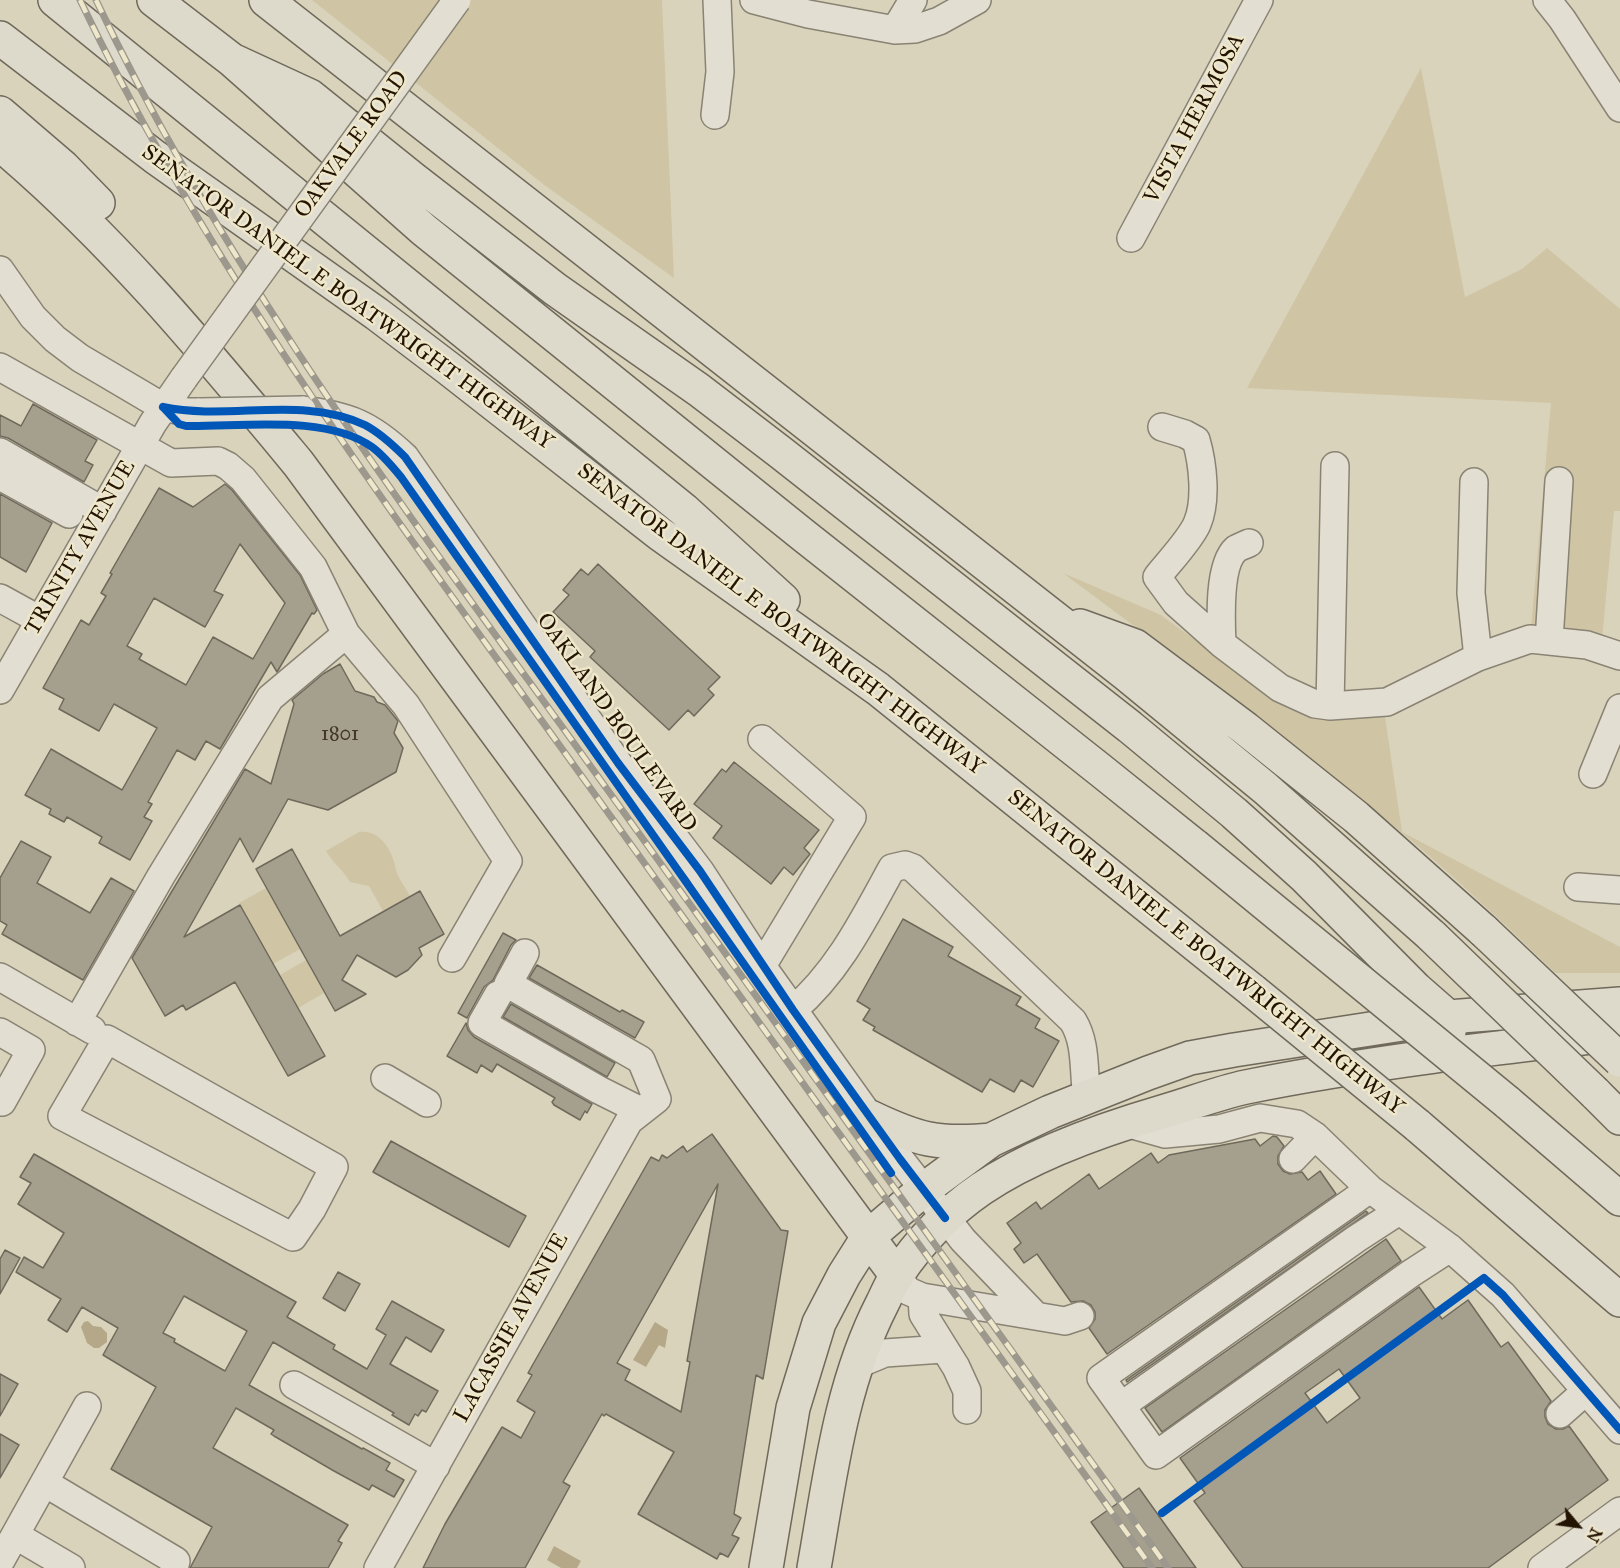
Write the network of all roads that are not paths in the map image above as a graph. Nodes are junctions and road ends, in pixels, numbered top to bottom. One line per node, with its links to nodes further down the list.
1 (55, 0): 40 (highway)
2 (154, 0): 13 (highway)
3 (266, 0): 33 (highway)
4 (457, 0): 21 (street, OAKVALE ROAD, bridge)
5 (717, 0): 16 (street)
6 (754, 0): 11 (street)
7 (913, 0): 11 (street)
8 (977, 0): 11 (street)
9 (1259, 0): 18 (street, VISTA HERMOSA)
10 (1547, 0): 14 (street)
11 (895, 30)
12 (0, 38): 40 (highway, SENATOR DANIEL E BOATWRIGHT HIGHWAY)
13 (232, 60): 55 (highway); 75 (highway, bridge)
14 (1620, 108)
15 (0, 113): 25 (highway)
16 (715, 115)
17 (0, 144): 25 (highway)
18 (1131, 238)
19 (0, 270): 21 (street, OAKLAND BOULEVARD)
20 (0, 368): 23 (street)
21 (163, 407): 23 (street, TRINITY AVENUE); 50 (street, OAKLAND BOULEVARD, bridge)
22 (1162, 427): 37 (street)
23 (140, 446): 30 (street, TRINITY AVENUE); 35 (street)
24 (0, 452): 30 (street)
25 (298, 463): 78 (highway)
26 (1335, 466): 42 (street)
27 (0, 476): 30 (street)
28 (1559, 481): 36 (street)
29 (1474, 482): 39 (street)
30 (98, 519): 34 (street, TRINITY AVENUE)
31 (1249, 543): 37 (street)
32 (0, 598): 34 (street)
33 (1056, 618): 61 (highway, bridge); 68 (highway, bridge)
34 (40, 620): 41 (street, TRINITY AVENUE)
35 (346, 634): 49 (street); 56 (street)
36 (1549, 641): 38 (street); 39 (street)
37 (1222, 644): 42 (street)
38 (1620, 656)
39 (1478, 657): 42 (street)
40 (878, 689): 82 (highway, SENATOR DANIEL E BOATWRIGHT HIGHWAY, bridge)
41 (0, 690)
42 (1330, 706)
43 (1620, 708): 45 (street)
44 (762, 739): 50 (street)
45 (1593, 774)
46 (1578, 887): 47 (street)
47 (1620, 890)
48 (525, 953): 66 (street)
49 (452, 958)
50 (762, 966): 54 (street, OAKLAND BOULEVARD)
51 (0, 977): 56 (street)
52 (498, 995): 66 (street)
53 (1620, 1004): 55 (highway)
54 (793, 1010): 63 (street); 67 (street, OAKLAND BOULEVARD)
55 (1448, 1017): 60 (highway); 63 (highway)
56 (77, 1022): 59 (street)
57 (0, 1032): 64 (street)
58 (1620, 1034): 60 (highway)
59 (107, 1039): 59 (street)
60 (1417, 1057): 69 (highway)
61 (1620, 1060)
62 (386, 1077): 65 (street)
63 (1087, 1097): 71 (highway)
64 (2, 1102)
65 (427, 1104)
66 (649, 1105): 94 (street, LACASSIE AVENUE)
67 (870, 1117): 71 (highway); 74 (street, OAKLAND BOULEVARD)
68 (1620, 1118)
69 (1126, 1123): 70 (street); 77 (highway)
70 (1315, 1136): 72 (street); 73 (street)
71 (991, 1140): 74 (highway)
72 (1293, 1159)
73 (1370, 1188): 76 (street); 90 (street)
74 (923, 1190): 77 (street, OAKLAND BOULEVARD); 78 (highway)
75 (1620, 1199)
76 (1399, 1211): 79 (street); 90 (street)
77 (945, 1218): 80 (highway); 83 (street, OAKLAND BOULEVARD)
78 (868, 1237): 80 (highway); 102 (highway)
79 (1450, 1248): 88 (street); 90 (street)
80 (897, 1276): 81 (street); 86 (highway)
81 (922, 1297): 83 (street); 85 (street)
82 (1620, 1300)
83 (1035, 1315): 84 (street)
84 (1080, 1316)
85 (943, 1349): 86 (street); 91 (street)
86 (856, 1365): 103 (highway)
87 (294, 1385): 94 (street)
88 (1586, 1391): 92 (street); 93 (street)
89 (87, 1406): 95 (street)
90 (1121, 1406)
91 (967, 1410)
92 (1560, 1414)
93 (1620, 1430)
94 (436, 1466): 99 (street, LACASSIE AVENUE)
95 (45, 1483): 97 (street); 101 (street)
96 (1620, 1511): 104 (street)
97 (15, 1535): 98 (street); 100 (street)
98 (0, 1562)
99 (388, 1565)
100 (71, 1568)
101 (174, 1568)
102 (766, 1568)
103 (814, 1568)
104 (1542, 1568)

